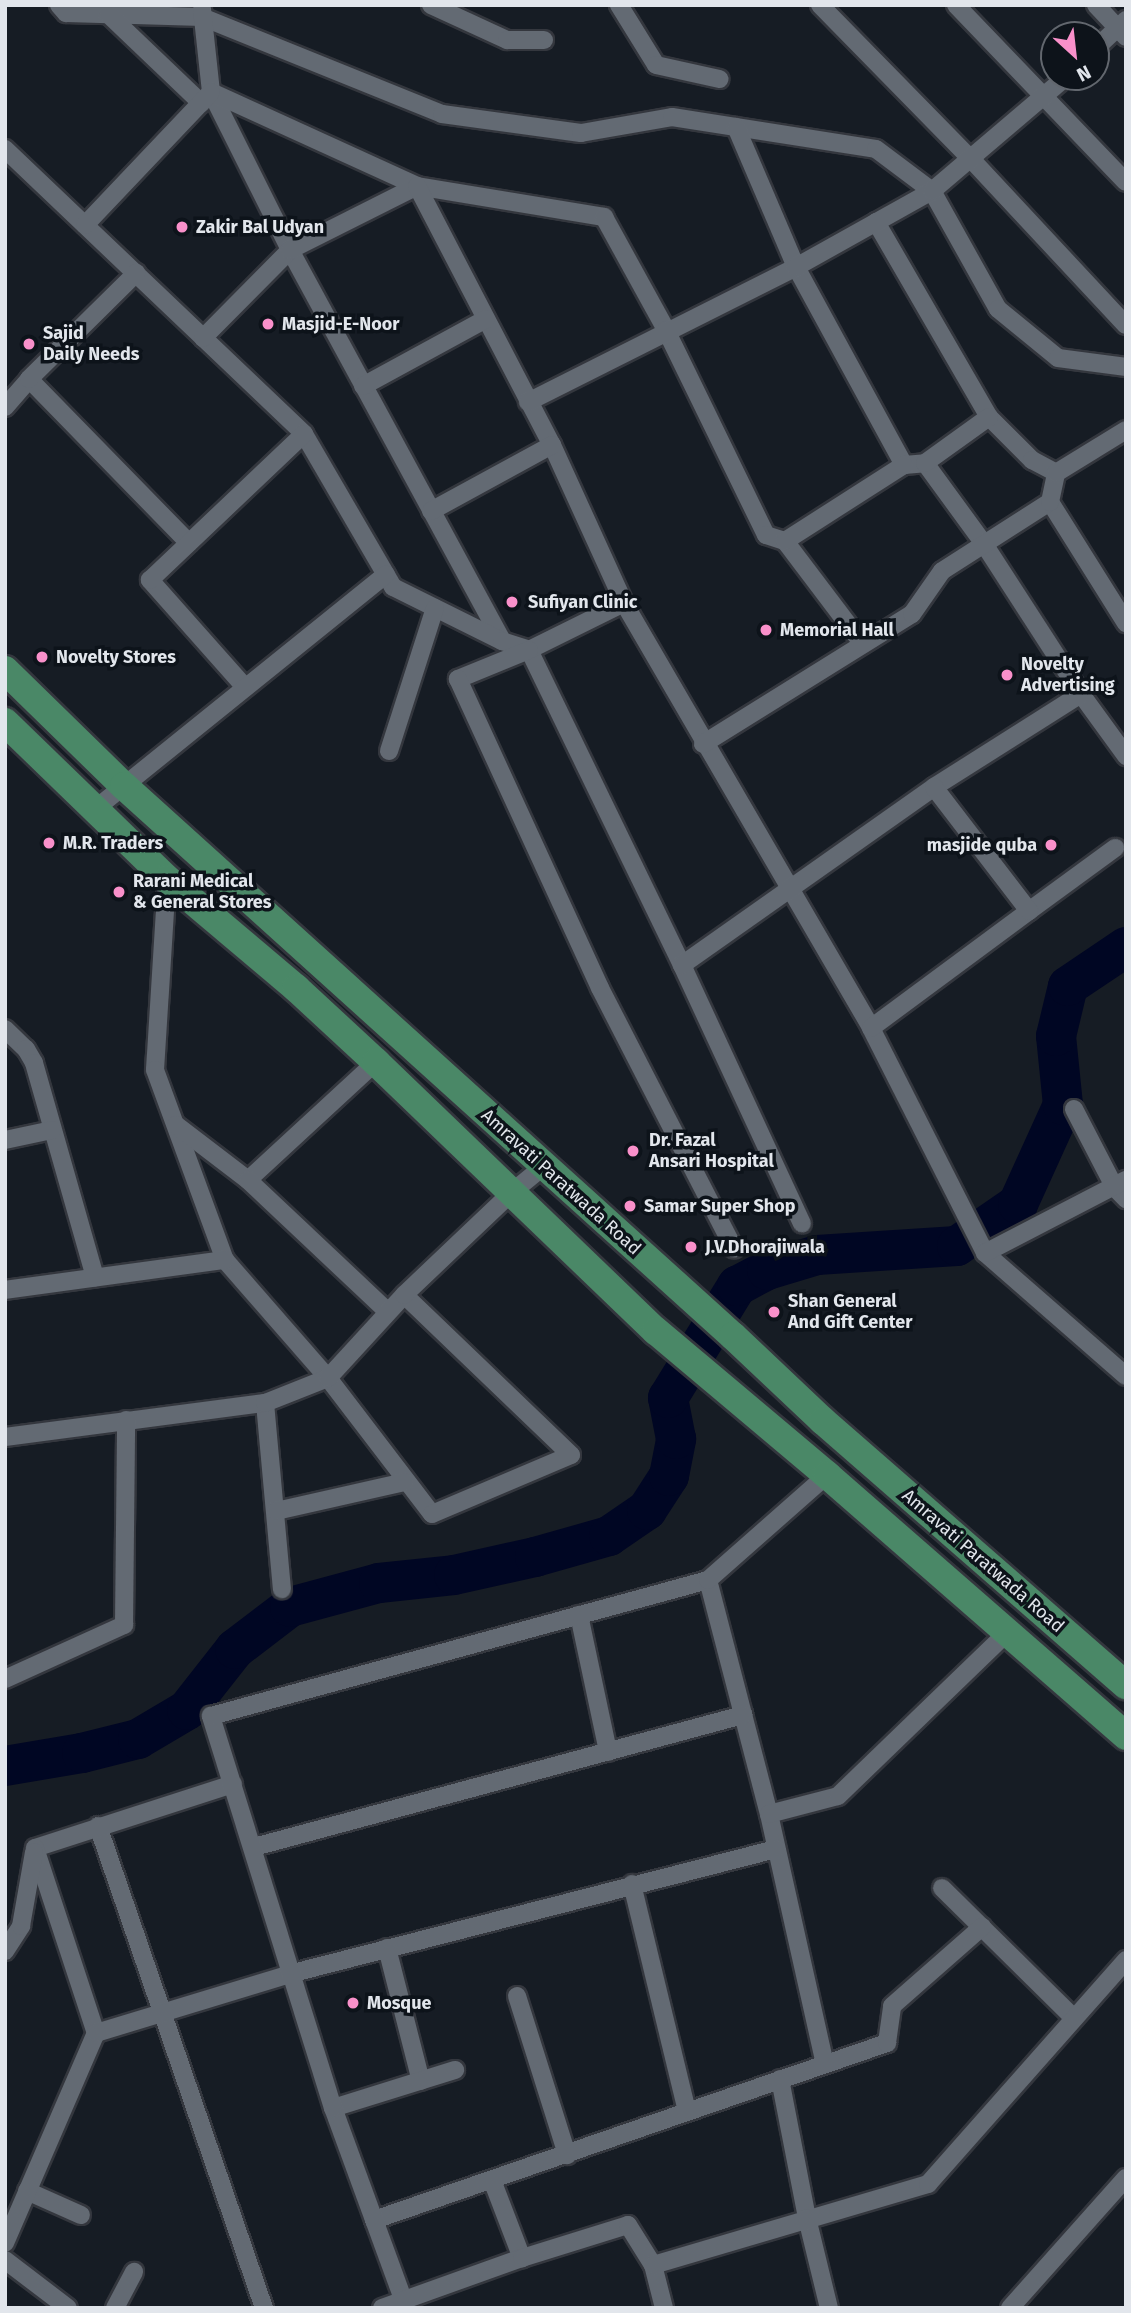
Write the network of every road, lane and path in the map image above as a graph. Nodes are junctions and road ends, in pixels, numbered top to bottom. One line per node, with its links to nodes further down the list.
1 (59, 5): 8 (street)
2 (431, 5): 10 (street)
3 (619, 5): 11 (street)
4 (820, 5): 17 (street)
5 (956, 5): 14 (street)
6 (1096, 5): 9 (street)
7 (202, 11): 8 (street); 13 (street); 15 (street)
8 (108, 14): 13 (street)
9 (1123, 28)
10 (544, 40)
11 (719, 79)
12 (1052, 91): 14 (street)
13 (206, 97): 19 (street); 22 (street); 23 (street)
14 (1045, 98): 17 (street); 18 (street)
15 (736, 127): 20 (street); 24 (street)
16 (5, 149): 22 (street)
17 (971, 159): 20 (street); 27 (street)
18 (1126, 182)
19 (417, 186): 23 (street); 26 (street); 28 (street)
20 (932, 191): 21 (street); 30 (street)
21 (876, 222): 24 (street); 35 (street)
22 (85, 225): 25 (street)
23 (290, 250): 29 (street); 32 (street)
24 (796, 267): 28 (street); 40 (street)
25 (136, 273): 29 (street); 31 (street)
26 (486, 319): 32 (street); 33 (street)
27 (1126, 325)
28 (666, 330): 33 (street); 44 (street)
29 (203, 338): 37 (street)
30 (1126, 367)
31 (29, 379): 34 (street); 45 (street)
32 (363, 386): 43 (street)
33 (528, 402): 38 (street)
34 (5, 407)
35 (989, 417): 39 (street); 41 (street)
36 (1126, 430): 41 (street)
37 (304, 434): 45 (street); 47 (street)
38 (552, 445): 43 (street); 48 (street)
39 (925, 463): 40 (street); 46 (street)
40 (904, 465): 44 (street)
41 (1056, 473): 42 (street)
42 (1051, 502): 46 (street); 50 (street)
43 (431, 511): 51 (street)
44 (785, 541): 52 (street)
45 (189, 543): 55 (street)
46 (984, 544): 52 (street); 56 (street)
47 (386, 573): 49 (street); 55 (street)
48 (624, 603): 53 (street); 59 (street)
49 (435, 608): 51 (street); 60 (street)
50 (1126, 623)
51 (502, 641): 53 (street)
52 (863, 644): 59 (street)
53 (529, 650): 69 (street); 83 (street)
54 (5, 670): 57 (main road, Amravati Paratwada Road)
55 (244, 686): 62 (street)
56 (1081, 694): 61 (street); 63 (street)
57 (35, 699): 58 (street); 62 (main road, Amravati Paratwada Road)
58 (6, 725): 64 (main road, Amravati Paratwada Road)
59 (703, 744): 67 (street)
60 (389, 751)
61 (1126, 756)
62 (124, 786): 64 (street); 77 (main road, Amravati Paratwada Road)
63 (934, 787): 67 (street); 68 (street)
64 (94, 810): 66 (main road, Amravati Paratwada Road)
65 (1115, 848): 68 (street)
66 (167, 878): 72 (main road, Amravati Paratwada Road); 74 (street)
67 (790, 887): 69 (street); 70 (street)
68 (1030, 911): 70 (street)
69 (682, 965): 81 (street)
70 (871, 1028): 82 (street)
71 (5, 1029): 75 (street)
72 (376, 1062): 78 (street); 80 (main road, Amravati Paratwada Road)
73 (1074, 1109): 79 (street)
74 (176, 1125): 78 (street); 84 (street)
75 (52, 1130): 76 (street); 85 (street)
76 (5, 1140)
77 (544, 1166): 80 (street); 102 (main road, Amravati Paratwada Road)
78 (248, 1180): 88 (street)
79 (1122, 1189): 82 (street)
80 (510, 1193): 87 (street); 94 (main road, Amravati Paratwada Road)
81 (802, 1224)
82 (982, 1247): 89 (street)
83 (734, 1249)
84 (225, 1260): 85 (street); 90 (street)
85 (95, 1277): 86 (street)
86 (5, 1290)
87 (404, 1295): 88 (street); 95 (street)
88 (388, 1312): 90 (street)
89 (1126, 1376)
90 (328, 1378): 91 (street); 95 (street)
91 (265, 1403): 92 (street); 96 (street)
92 (126, 1420): 93 (street); 101 (street)
93 (5, 1437)
94 (827, 1475): 97 (street); 100 (main road, Amravati Paratwada Road)
95 (405, 1482): 96 (street)
96 (276, 1511): 98 (street)
97 (708, 1580): 99 (street); 103 (street)
98 (282, 1588)
99 (579, 1615): 105 (street); 106 (street)
100 (1008, 1632): 104 (main road, Amravati Paratwada Road); 107 (street)
101 (5, 1679)
102 (1126, 1685)
103 (743, 1715): 105 (street); 107 (street)
104 (1126, 1736)
105 (608, 1752): 109 (street)
106 (233, 1784): 108 (street); 109 (street)
107 (769, 1814): 111 (street)
108 (98, 1826): 110 (street); 120 (street)
109 (254, 1847): 118 (street)
110 (35, 1848): 116 (street); 122 (street)
111 (776, 1849): 112 (street); 123 (street)
112 (632, 1884): 115 (street); 128 (street)
113 (942, 1888): 114 (street)
114 (982, 1927): 121 (street); 123 (street)
115 (387, 1948): 118 (street); 126 (street)
116 (5, 1951)
117 (1126, 1960): 121 (street)
118 (293, 1973): 120 (street); 127 (street)
119 (517, 1996): 129 (street)
120 (162, 2011): 122 (street); 144 (street)
121 (1074, 2018): 134 (street)
122 (96, 2033): 132 (street)
123 (825, 2064): 125 (street)
124 (455, 2070): 126 (street)
125 (780, 2079): 128 (street); 134 (street)
126 (421, 2081): 127 (street)
127 (333, 2108): 135 (street)
128 (687, 2110): 129 (street)
129 (566, 2155): 131 (street)
130 (1126, 2178): 148 (street)
131 (492, 2180): 135 (street); 137 (street)
132 (27, 2191): 133 (street); 136 (street)
133 (81, 2215)
134 (807, 2218): 139 (street); 147 (street)
135 (374, 2220): 141 (street)
136 (5, 2242)
137 (522, 2258): 139 (street); 141 (street)
138 (5, 2260): 142 (street)
139 (653, 2265): 146 (street)
140 (134, 2272): 143 (street)
141 (403, 2299): 145 (street)
142 (68, 2308)
143 (115, 2308)
144 (264, 2308)
145 (382, 2308)
146 (664, 2308)
147 (829, 2308)
148 (1010, 2308)

